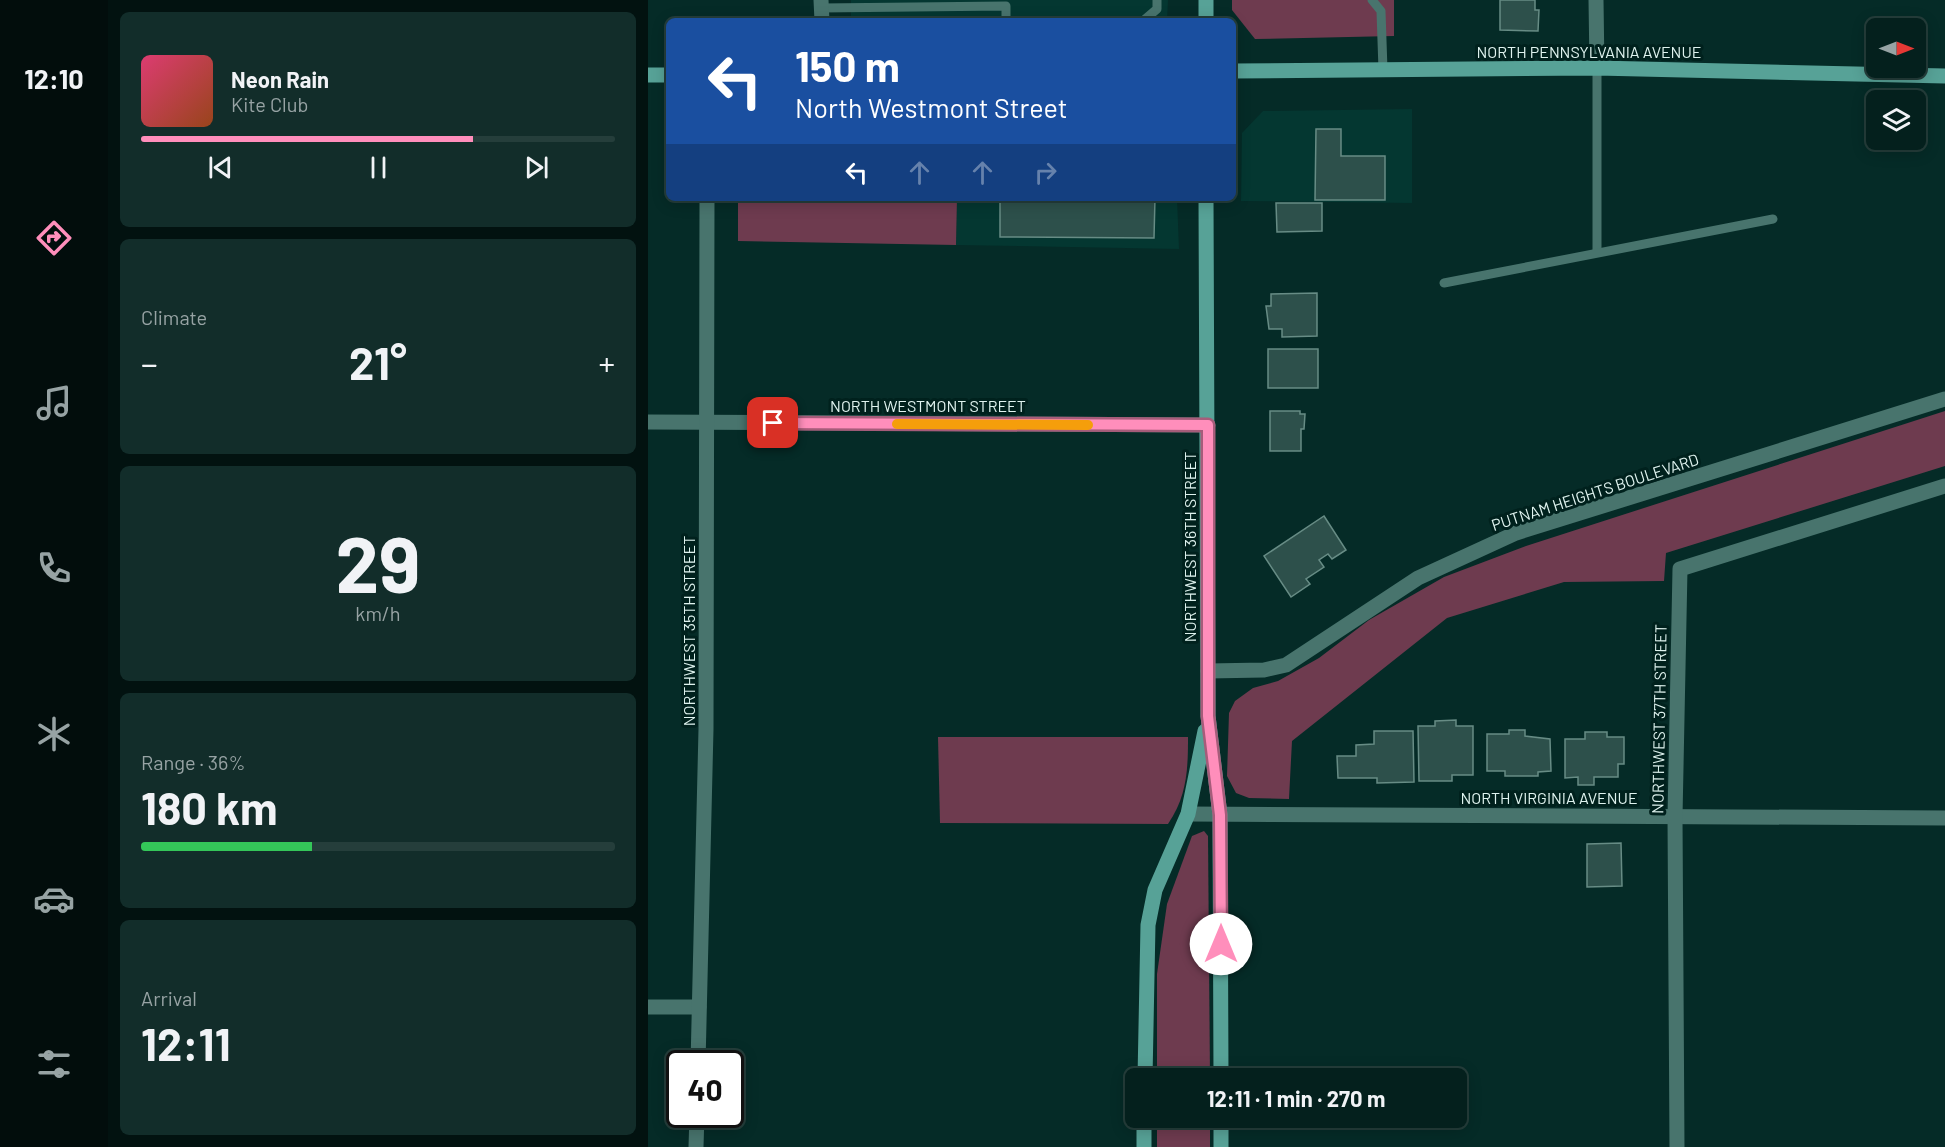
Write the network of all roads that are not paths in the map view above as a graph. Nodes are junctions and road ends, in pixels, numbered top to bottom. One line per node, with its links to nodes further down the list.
1 (1157, 0): 7 (lane)
2 (1206, 0): 8 (street)
3 (1372, 0): 10 (lane)
4 (1596, 0): 9 (street)
5 (821, 10): 6 (lane)
6 (1006, 18)
7 (1146, 18)
8 (1206, 18)
9 (1597, 68): 10 (street, NORTH PENNSYLVANIA AVENUE); 14 (street, NORTH PENNSYLVANIA AVENUE); 18 (lane)
10 (1383, 70): 11 (street, NORTH PENNSYLVANIA AVENUE)
11 (1236, 71)
12 (648, 75): 13 (street)
13 (666, 75)
14 (1945, 76)
15 (707, 201): 22 (street, NORTHWEST 35TH STREET)
16 (1206, 201): 23 (street, NORTHWEST 36TH STREET)
17 (1773, 219): 18 (lane)
18 (1597, 251): 19 (lane)
19 (1444, 283)
20 (1945, 399): 25 (street, PUTNAM HEIGHTS BOULEVARD)
21 (648, 422): 22 (street, NORTH WESTMONT STREET)
22 (707, 423): 23 (street, NORTH WESTMONT STREET); 32 (street, NORTHWEST 35TH STREET)
23 (1208, 425): 25 (street, NORTHWEST 36TH STREET)
24 (1945, 486): 29 (street, NORTHWEST 37TH STREET)
25 (1208, 671): 26 (street, NORTHWEST 36TH STREET)
26 (1208, 716): 27 (street, NORTHWEST 36TH STREET); 28 (street, NORTHWEST 36TH STREET)
27 (1188, 814): 28 (street, NORTH VIRGINIA AVENUE); 34 (street, NORTHWEST 36TH STREET)
28 (1220, 815): 29 (street, NORTH VIRGINIA AVENUE); 35 (street, NORTHWEST 36TH STREET)
29 (1675, 817): 30 (street, NORTH VIRGINIA AVENUE); 42 (street, NORTHWEST 37TH STREET)
30 (1945, 818)
31 (648, 1007): 32 (street)
32 (699, 1007): 33 (street, NORTHWEST 35TH STREET)
33 (698, 1050)
34 (1144, 1068)
35 (1221, 1068)
36 (697, 1128): 39 (street)
37 (1144, 1128): 40 (street)
38 (1221, 1128): 41 (street)
39 (696, 1147)
40 (1144, 1147)
41 (1221, 1147)
42 (1677, 1147)

